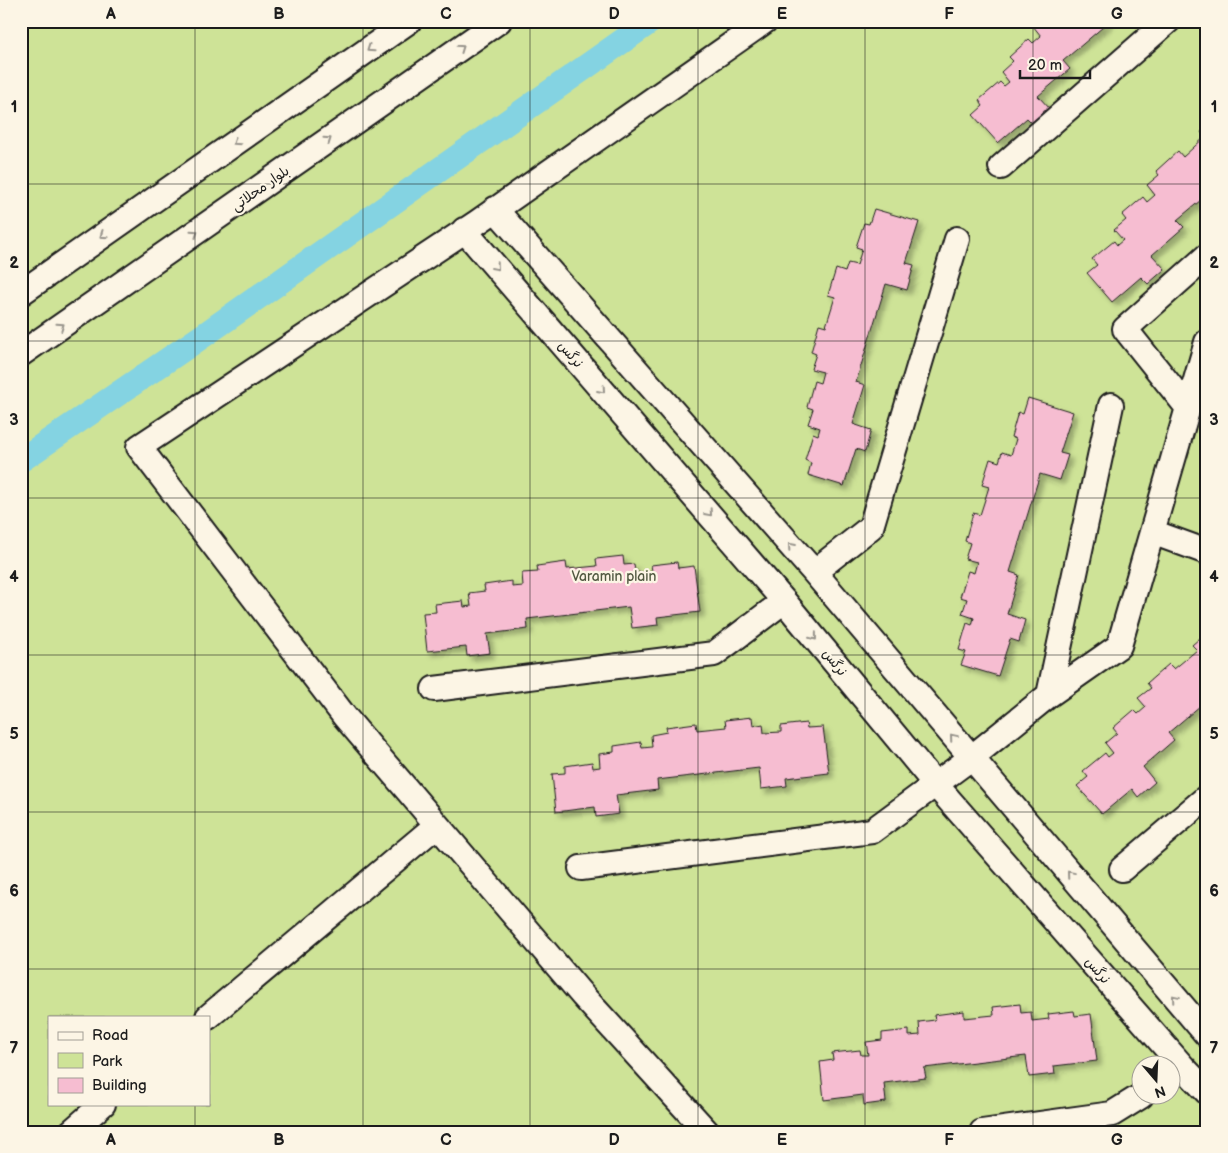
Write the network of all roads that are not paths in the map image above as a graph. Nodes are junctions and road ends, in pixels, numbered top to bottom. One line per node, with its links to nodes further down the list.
1 (410, 21): 10 (street, one-way to 10)
2 (499, 21): 12 (street, بلوار محلاتی, one-way to 2)
3 (765, 21): 6 (street)
4 (1168, 21): 5 (street)
5 (1001, 167)
6 (495, 209): 7 (street); 17 (street, one-way to 6)
7 (464, 230): 18 (street, نرگس, one-way to 18); 24 (street)
8 (957, 239): 17 (street)
9 (1207, 256): 14 (street)
10 (21, 293)
11 (1207, 342): 14 (street)
12 (21, 354)
13 (1111, 405): 20 (street)
14 (1188, 408): 15 (street)
15 (1152, 532): 16 (street); 20 (street)
16 (1207, 552)
17 (814, 572): 21 (street, one-way to 17)
18 (784, 601): 19 (street); 22 (street, نرگس, one-way to 22)
19 (434, 690)
20 (1049, 695): 21 (street)
21 (971, 758): 22 (street); 28 (street, one-way to 21)
22 (936, 785): 25 (street); 29 (street, نرگس)
23 (1207, 797): 26 (street)
24 (437, 825): 27 (street); 35 (street)
25 (581, 868)
26 (1122, 869)
27 (209, 1016)
28 (1207, 1035)
29 (1164, 1056)
30 (1180, 1074): 31 (street, نرگس)
31 (1207, 1092)
32 (1130, 1103): 36 (street)
33 (101, 1106): 34 (street)
34 (71, 1132)
35 (707, 1132)
36 (982, 1132)

